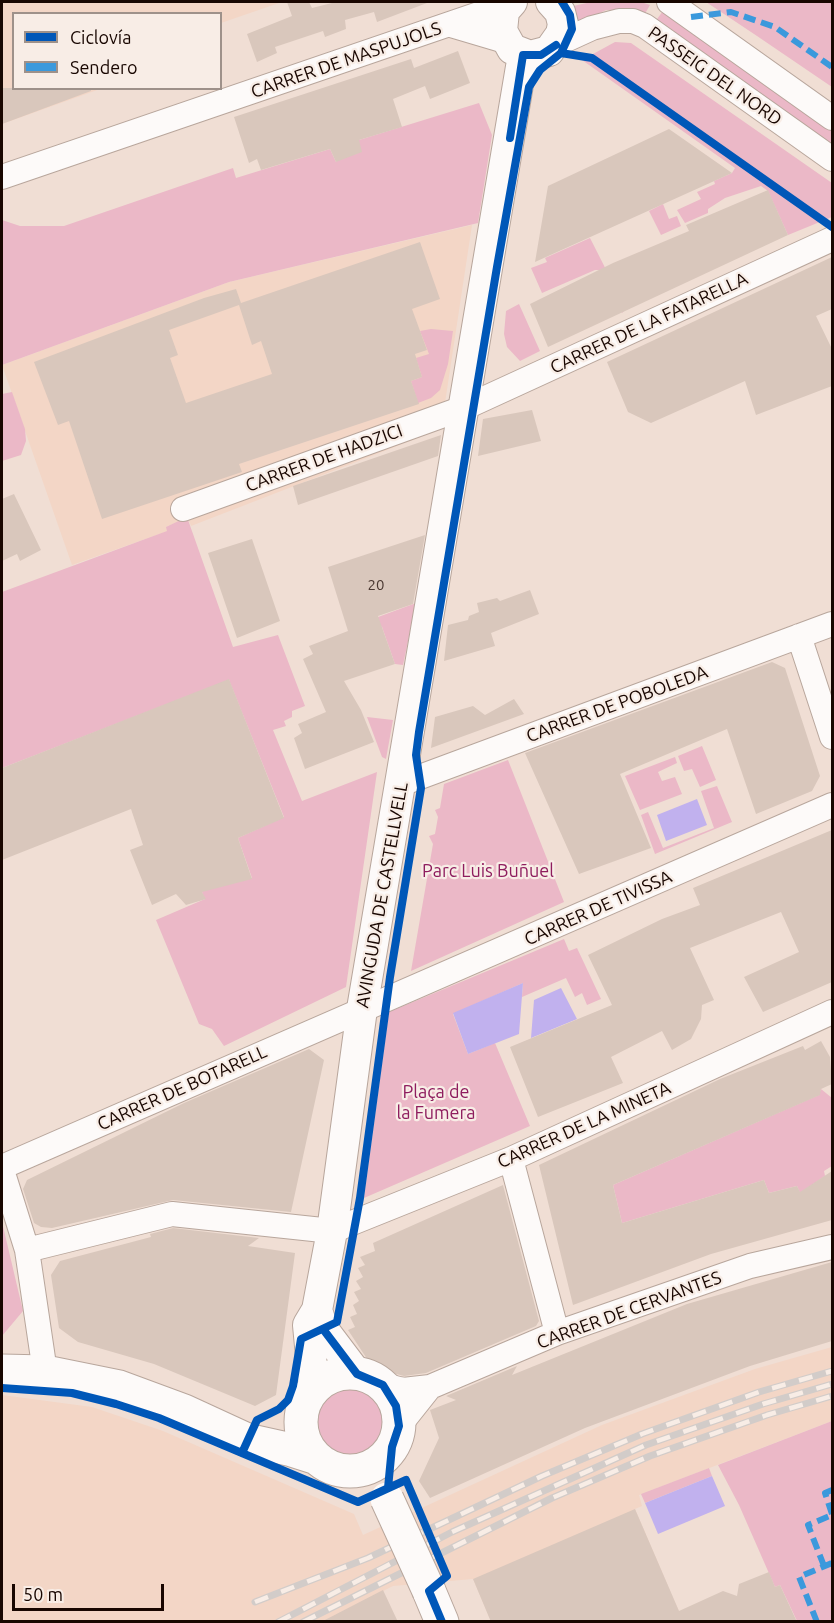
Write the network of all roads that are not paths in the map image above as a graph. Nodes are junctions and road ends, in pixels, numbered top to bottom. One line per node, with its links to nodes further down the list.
1 (512, 2): 4 (street, CARRER DE MASPUJOLS); 6 (street, AVINGUDA DE CASTELLVELL)
2 (555, 2): 5 (street)
3 (669, 2): 7 (street, PASSEIG DEL NORD)
4 (451, 25): 6 (street, CARRER DE MASPUJOLS); 9 (street, CARRER DE MASPUJOLS)
5 (557, 44): 6 (street); 8 (street, PASSEIG DEL NORD)
6 (514, 48): 11 (street, AVINGUDA DE CASTELLVELL)
7 (832, 118)
8 (832, 159)
9 (2, 177)
10 (832, 239): 11 (street, CARRER DE LA FATARELLA)
11 (466, 407): 12 (street, CARRER DE HADZICI); 16 (street, AVINGUDA DE CASTELLVELL)
12 (183, 509)
13 (832, 624): 14 (street, CARRER DE POBOLEDA)
14 (800, 636): 15 (street); 16 (street, CARRER DE POBOLEDA)
15 (832, 736)
16 (401, 784): 18 (street, AVINGUDA DE CASTELLVELL)
17 (832, 804): 18 (street, CARRER DE TIVISSA)
18 (362, 1008): 21 (street, CARRER DE BOTARELL); 22 (street, AVINGUDA DE CASTELLVELL)
19 (832, 1012): 20 (street, CARRER DE LA MINETA)
20 (511, 1159): 22 (street, CARRER DE LA MINETA); 26 (street)
21 (2, 1168): 24 (street)
22 (332, 1231): 24 (street); 25 (street, AVINGUDA DE CASTELLVELL)
23 (832, 1247): 26 (street, CARRER DE CERVANTES)
24 (27, 1251): 28 (street)
25 (317, 1310): 29 (street); 31 (street, AVINGUDA DE CASTELLVELL)
26 (557, 1333): 30 (street, CARRER DE CERVANTES)
27 (2, 1371): 28 (main road)
28 (45, 1372): 32 (main road)
29 (370, 1379): 30 (street, CARRER DE CERVANTES); 31 (main road); 33 (main road)
30 (430, 1387): 33 (street, CARRER DE CERVANTES)
31 (309, 1398): 32 (main road); 34 (main road)
32 (215, 1424): 34 (main road)
33 (396, 1437): 35 (main road); 36 (main road)
34 (317, 1458): 35 (main road)
35 (350, 1472): 36 (main road)
36 (387, 1499): 37 (main road, bridge)
37 (442, 1622)

